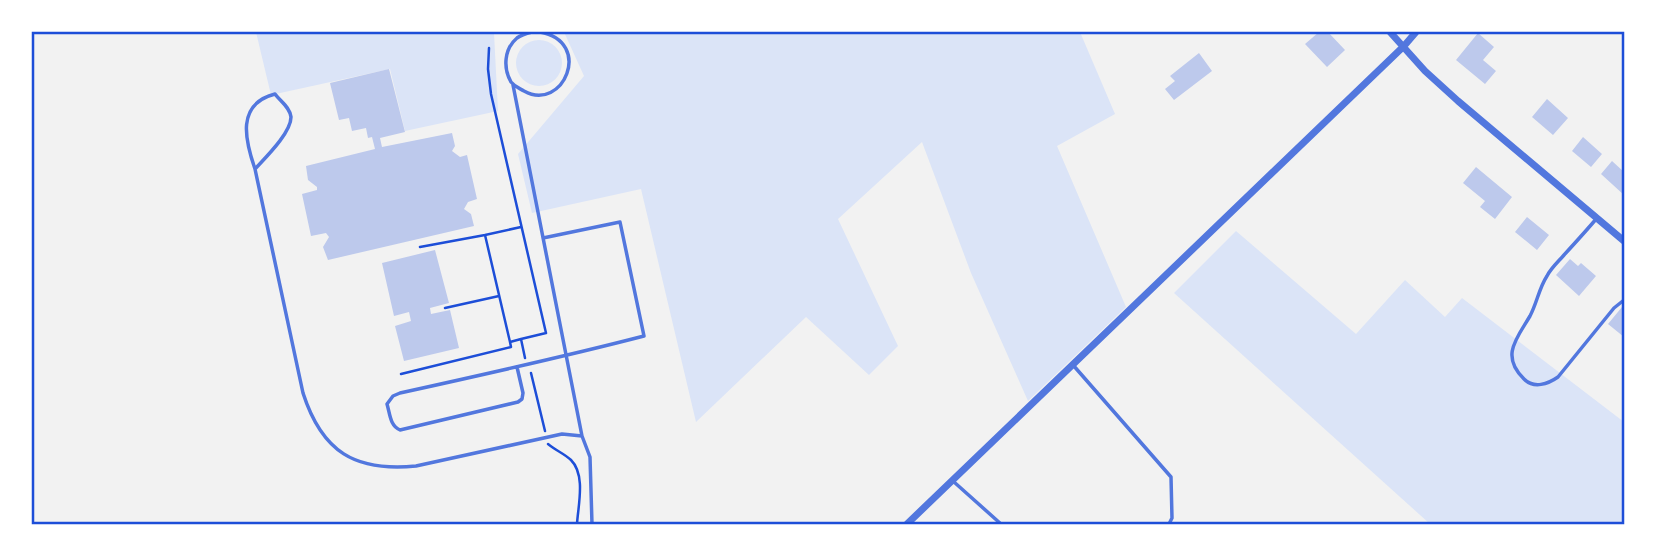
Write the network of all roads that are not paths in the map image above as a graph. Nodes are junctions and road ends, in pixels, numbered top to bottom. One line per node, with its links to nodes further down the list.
1 (532, 32): 6 (lane)
2 (540, 32): 6 (lane)
3 (1390, 32): 5 (street)
4 (1416, 32): 5 (street)
5 (1404, 46): 8 (street); 13 (street)
6 (513, 85): 9 (lane)
7 (255, 169): 7 (lane); 15 (lane)
8 (1597, 218): 10 (street); 11 (lane)
9 (543, 238): 12 (lane); 12 (lane)
10 (1625, 242)
11 (1625, 300)
12 (566, 357): 14 (lane); 15 (lane)
13 (1073, 364): 16 (street); 20 (lane)
14 (517, 367): 14 (lane)
15 (582, 436): 17 (lane)
16 (952, 480): 18 (street); 19 (lane)
17 (592, 524)
18 (906, 524)
19 (1001, 524)
20 (1169, 524)

